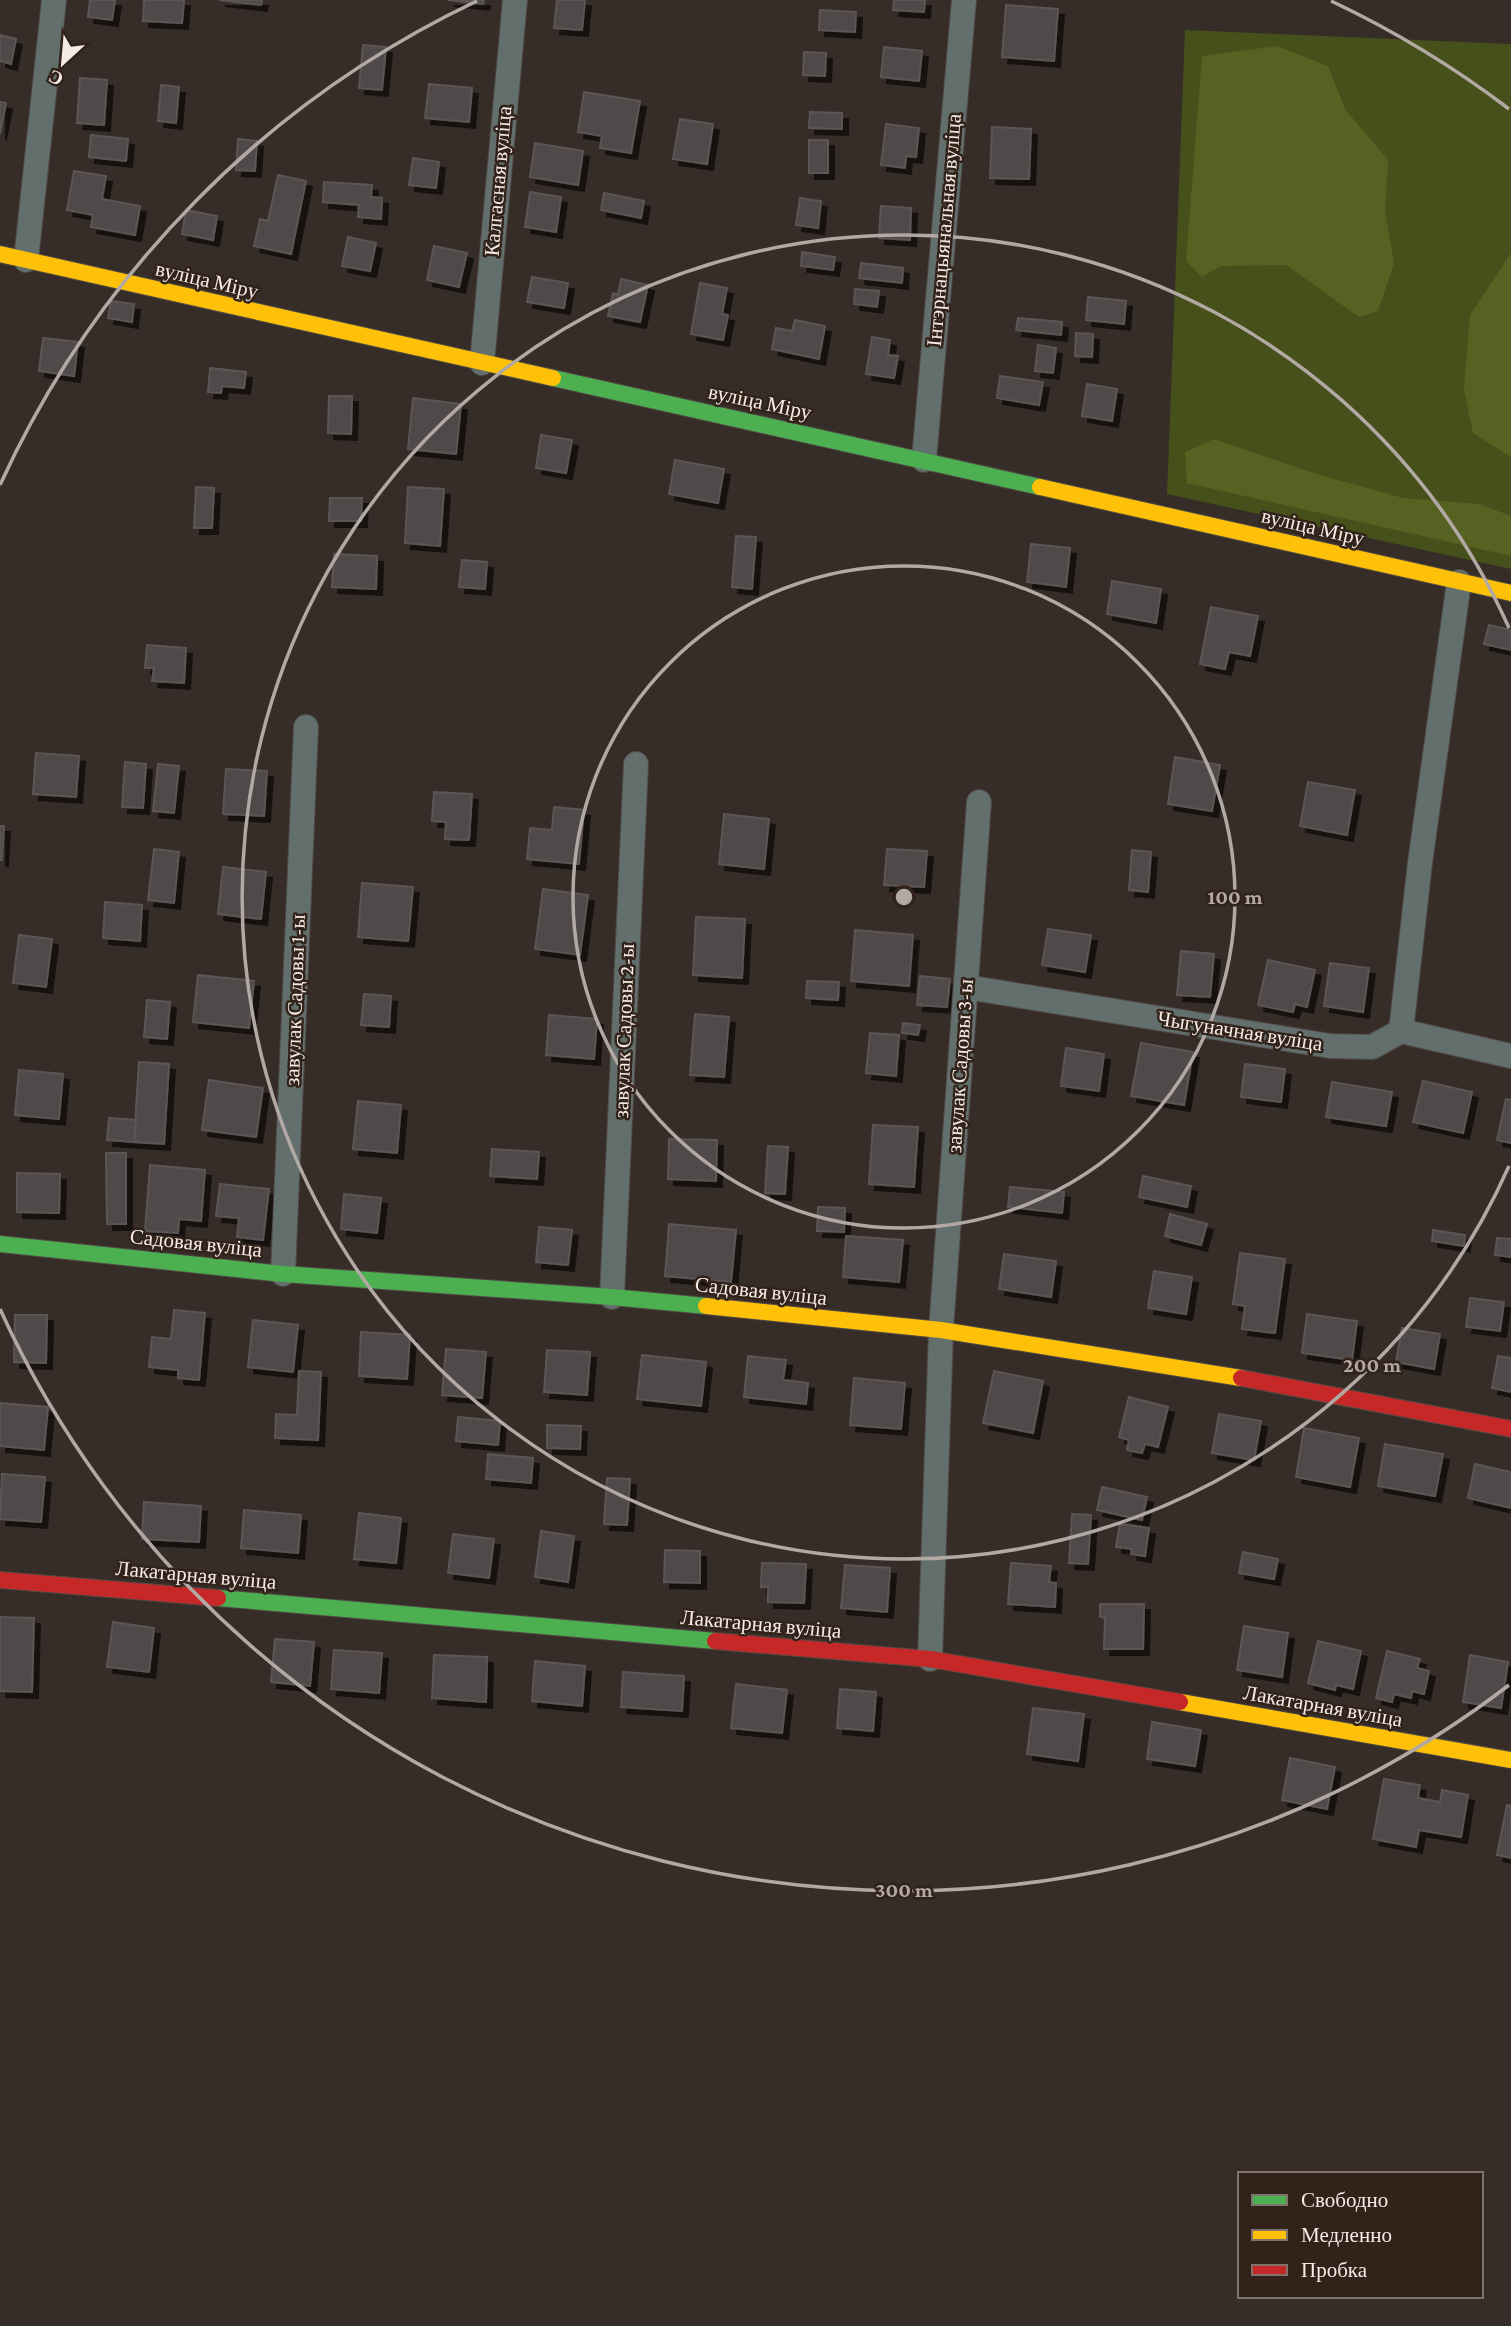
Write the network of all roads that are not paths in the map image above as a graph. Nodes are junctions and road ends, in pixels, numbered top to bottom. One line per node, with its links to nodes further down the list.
1 (54, 0): 5 (street)
2 (515, 0): 6 (street, Калгасная вуліца)
3 (964, 0): 7 (street, Інтэрнацыянальная вуліца)
4 (0, 254): 5 (street, вуліца Міру)
5 (26, 260): 6 (street, вуліца Міру)
6 (482, 363): 7 (street, вуліца Міру)
7 (925, 460): 8 (street, вуліца Міру)
8 (1459, 582): 9 (street, вуліца Міру); 14 (street)
9 (1511, 593)
10 (306, 727): 17 (street, завулак Садовы 1-ы)
11 (636, 764): 18 (street, завулак Садовы 2-ы)
12 (979, 802): 13 (street, завулак Садовы 3-ы)
13 (966, 987): 14 (street, Чыгуначная вуліца); 19 (street, завулак Садовы 3-ы)
14 (1401, 1031): 15 (street)
15 (1511, 1056)
16 (0, 1244): 17 (street, Садовая вуліца)
17 (284, 1274): 18 (street, Садовая вуліца)
18 (612, 1297): 19 (street, Садовая вуліца)
19 (941, 1330): 20 (street, Садовая вуліца); 22 (street, завулак Садовы 3-ы)
20 (1511, 1429)
21 (0, 1580): 22 (street, Лакатарная вуліца)
22 (930, 1659): 23 (street, Лакатарная вуліца)
23 (1511, 1760)

